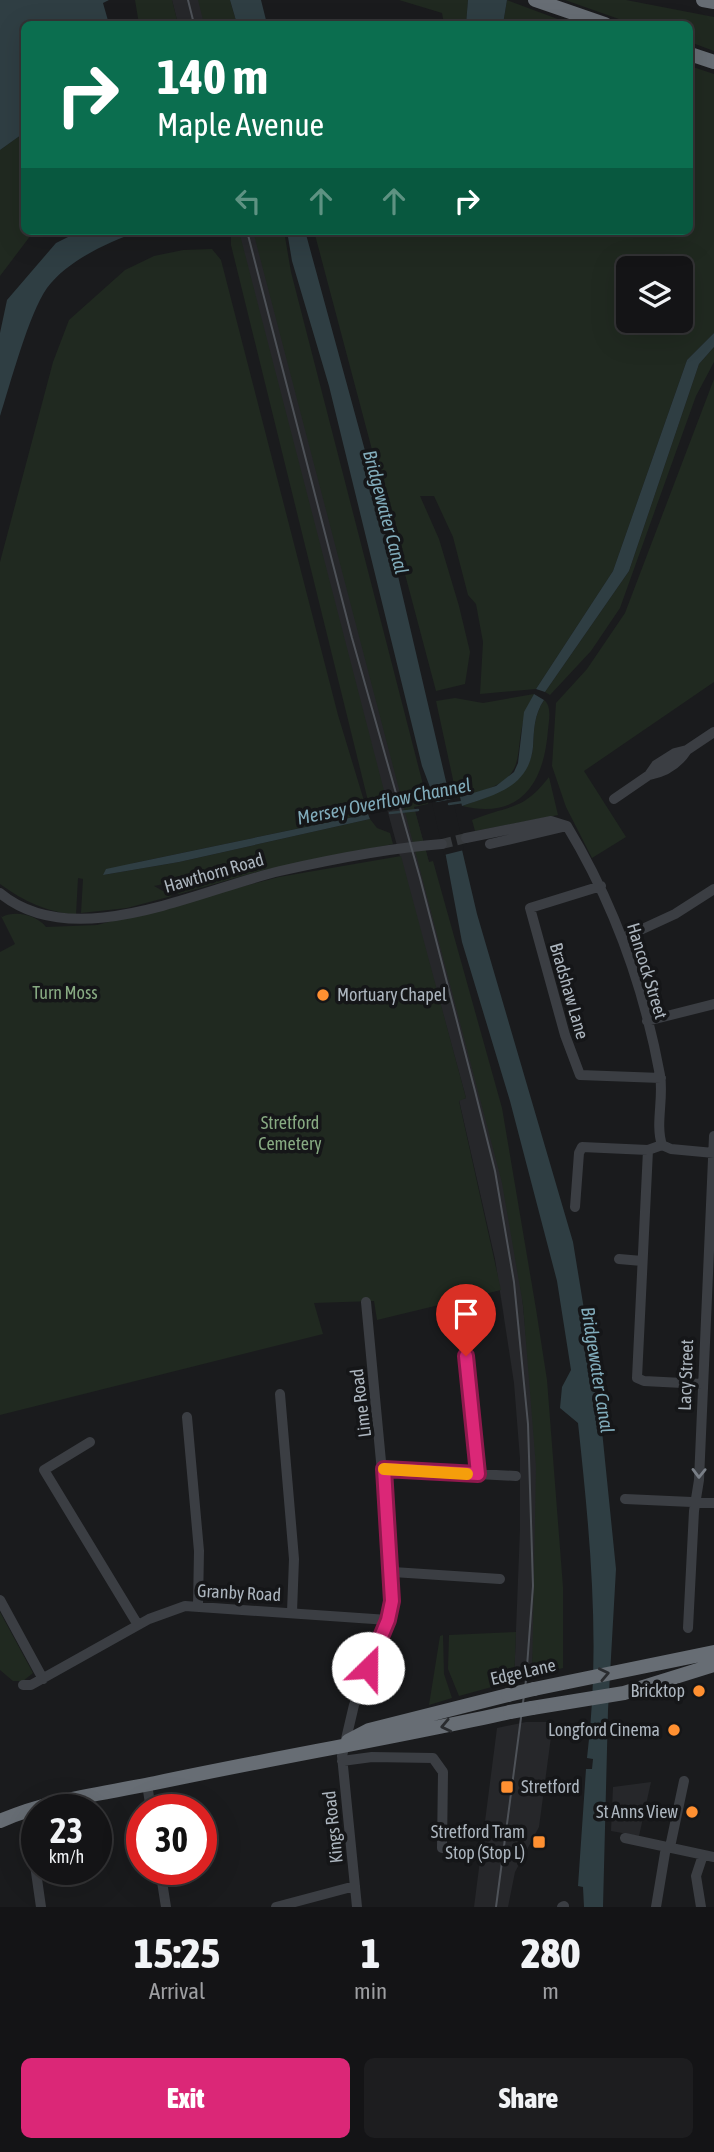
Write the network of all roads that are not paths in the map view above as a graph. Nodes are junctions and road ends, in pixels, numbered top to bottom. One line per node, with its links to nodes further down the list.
1 (703, 0): 3 (highway)
2 (540, 2): 4 (highway)
3 (714, 2)
4 (596, 21)
5 (693, 55): 6 (highway)
6 (714, 62)
7 (714, 732): 8 (street)
8 (614, 799)
9 (563, 824): 10 (street); 12 (street); 13 (street, Hancock Street)
10 (466, 838)
11 (442, 844): 15 (street, Hawthorn Road)
12 (491, 844)
13 (601, 886): 16 (street, Hancock Street); 19 (street, Bradshaw Lane)
14 (714, 889): 16 (street)
15 (0, 893)
16 (623, 938): 18 (street, Hancock Street)
17 (714, 1004): 18 (street)
18 (647, 1021): 19 (street, Hancock Street)
19 (661, 1078): 21 (street, Hancock Street)
20 (714, 1136): 23 (street, Lacy Street)
21 (662, 1144): 22 (street); 23 (street)
22 (648, 1150): 24 (street); 27 (street)
23 (714, 1152): 25 (street, Lacy Street)
24 (575, 1207)
25 (711, 1239): 30 (street, Lacy Street)
26 (619, 1259): 27 (street)
27 (642, 1261): 30 (street)
28 (366, 1302): 34 (street, Lime Road)
29 (466, 1356): 35 (street)
30 (702, 1384): 38 (street, Lacy Street, one-way to 38)
31 (280, 1394): 44 (street)
32 (187, 1417): 43 (street)
33 (90, 1442): 46 (street)
34 (384, 1469): 35 (street); 40 (street, Lime Road)
35 (478, 1474): 36 (street)
36 (516, 1476)
37 (625, 1499): 38 (street)
38 (695, 1502): 39 (street); 47 (street, Lacy Street)
39 (714, 1503)
40 (393, 1572): 41 (street); 45 (street, Lime Road)
41 (500, 1579)
42 (0, 1600): 52 (street)
43 (198, 1605): 44 (street, Granby Road); 46 (street, Granby Road)
44 (292, 1612): 45 (street, Granby Road)
45 (388, 1620): 54 (street, Lime Road)
46 (138, 1625): 52 (street, Granby Road)
47 (688, 1628)
48 (714, 1646): 51 (highway)
49 (714, 1652): 51 (highway, Edge Lane)
50 (714, 1665): 54 (highway, Edge Lane, one-way to 54, bridge)
51 (635, 1667): 54 (highway, Edge Lane, one-way to 51, bridge)
52 (43, 1679): 53 (street, Granby Road)
53 (23, 1685)
54 (345, 1743): 55 (street, Kings Road); 57 (highway, Edge Lane)
55 (342, 1761): 64 (street); 68 (street, Kings Road)
56 (684, 1781): 63 (street)
57 (148, 1784): 58 (highway, Edge Lane); 59 (street)
58 (100, 1794)
59 (149, 1794)
60 (21, 1812): 61 (highway, Edge Lane)
61 (0, 1821)
62 (625, 1838): 63 (street)
63 (668, 1847): 65 (street); 73 (street)
64 (442, 1848)
65 (708, 1856): 74 (street)
66 (38, 1885): 69 (street)
67 (163, 1885): 70 (street)
68 (355, 1886): 71 (street); 72 (street, Kings Road)
69 (41, 1907)
70 (166, 1907)
71 (275, 1907)
72 (357, 1907)
73 (656, 1907)
74 (701, 1907)

